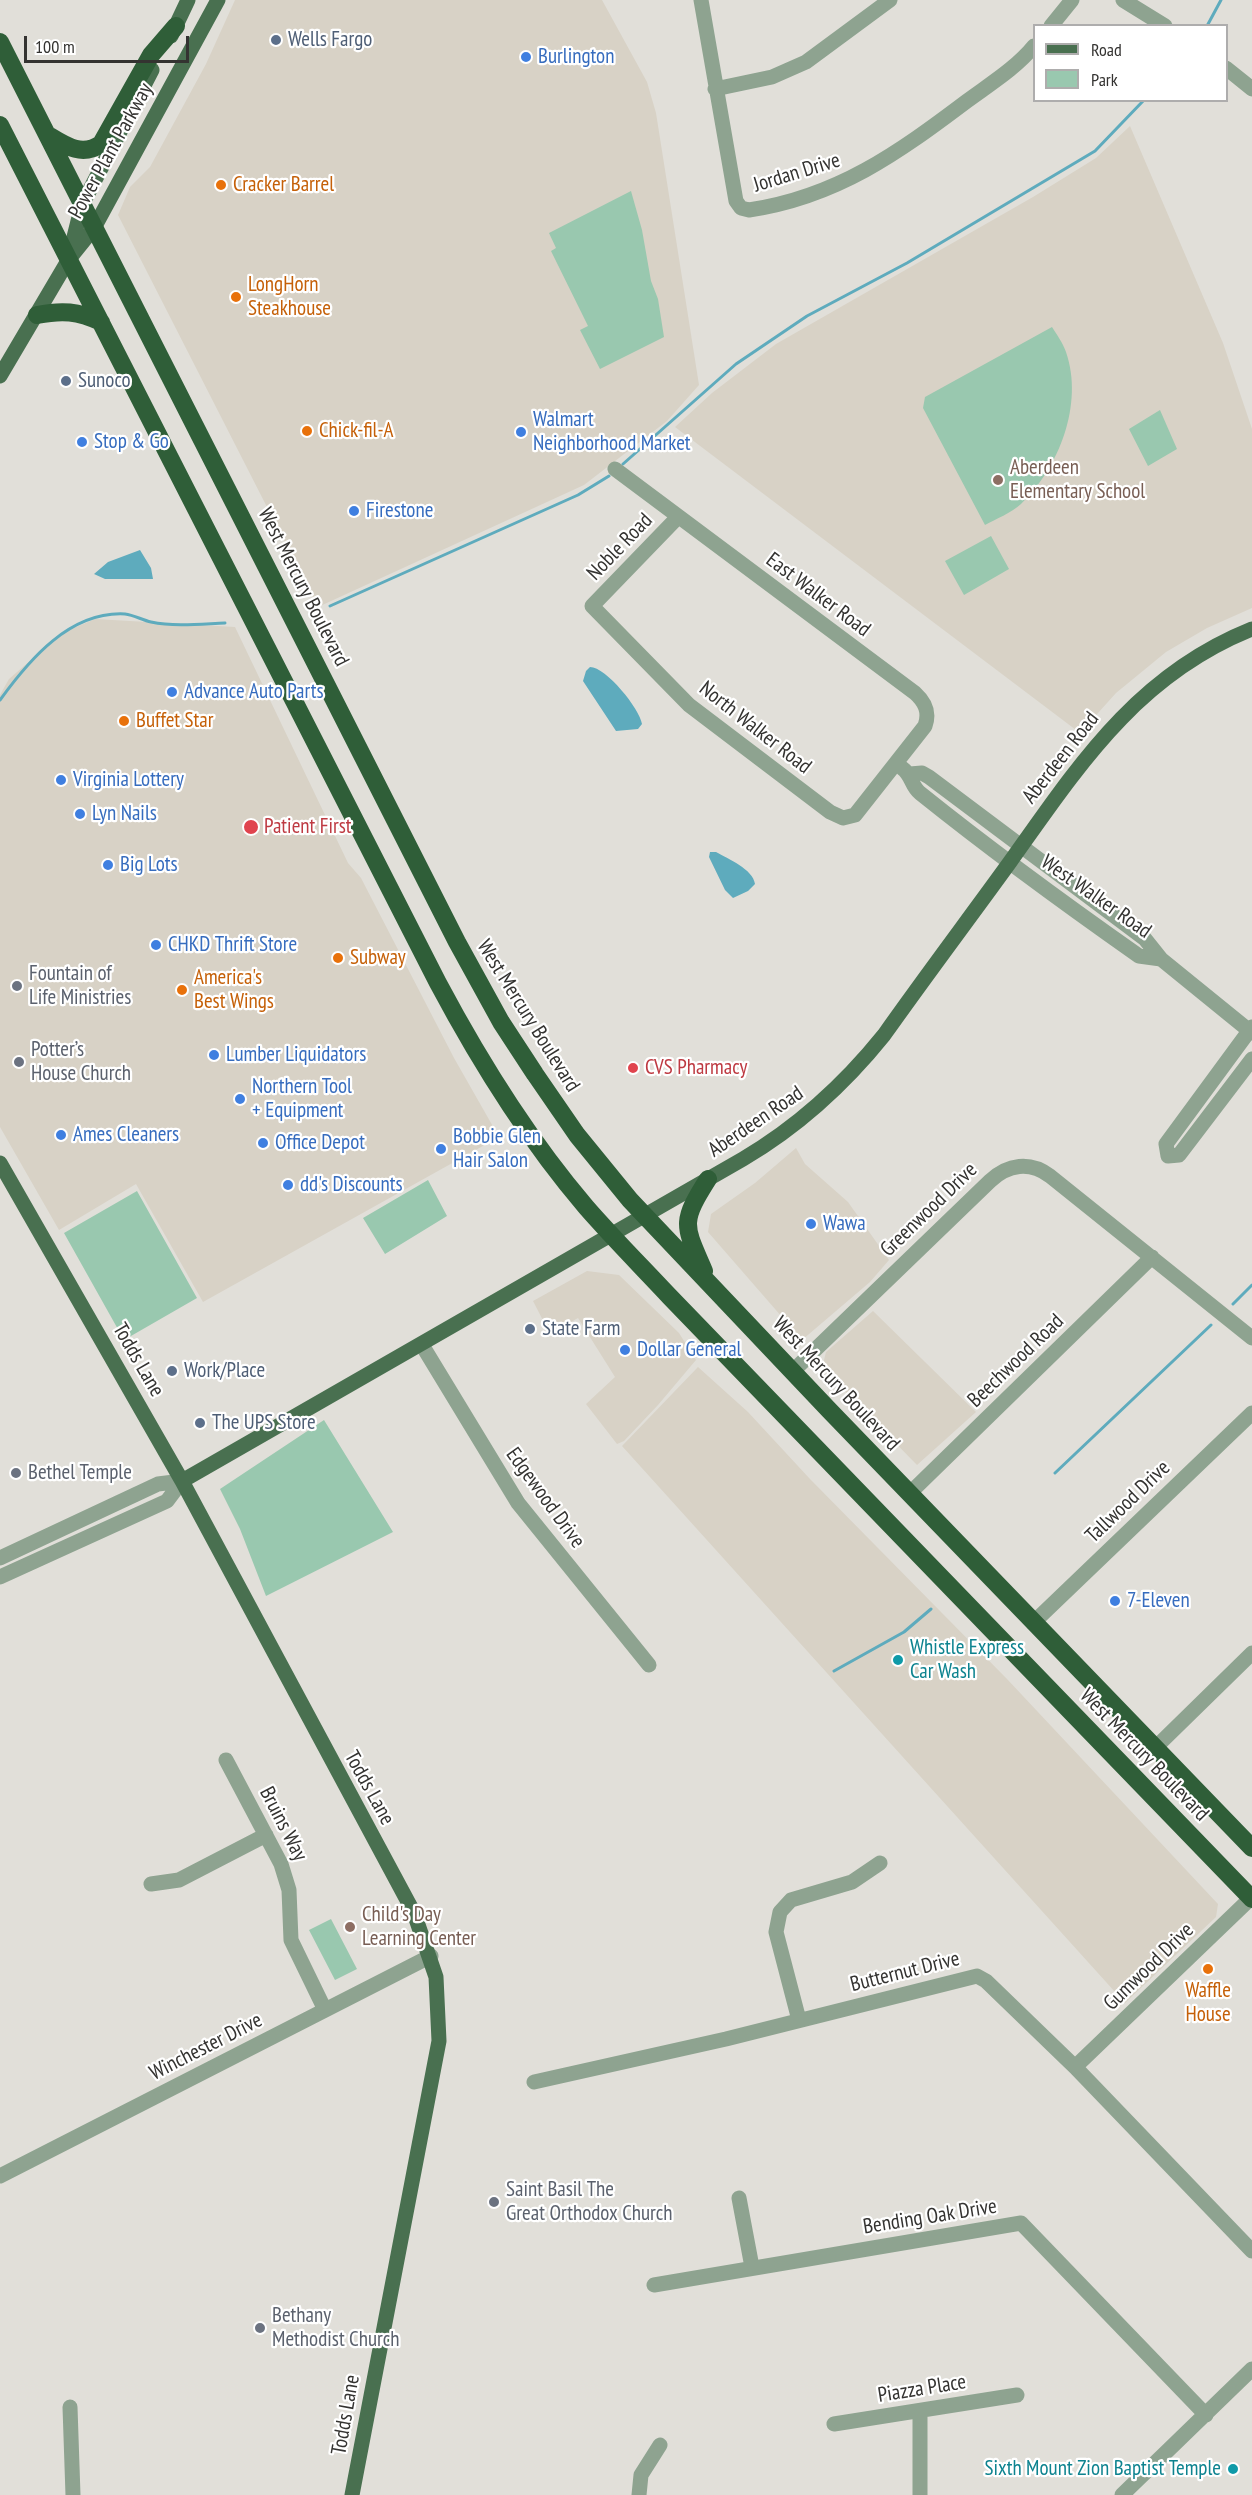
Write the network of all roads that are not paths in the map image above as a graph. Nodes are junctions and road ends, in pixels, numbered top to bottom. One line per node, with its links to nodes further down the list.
1 (188, 0): 9 (main road, Power Plant Parkway)
2 (218, 0): 20 (main road, Power Plant Parkway)
3 (701, 0): 15 (street, Jordan Drive)
4 (890, 0): 15 (street)
5 (1072, 0): 7 (street)
6 (1123, 0): 8 (street)
7 (1053, 24)
8 (1162, 24)
9 (176, 26): 18 (highway); 19 (main road, Power Plant Parkway)
10 (0, 42): 14 (highway, West Mercury Boulevard)
11 (1033, 48): 15 (street, Jordan Drive)
12 (0, 60): 14 (highway)
13 (1228, 69): 16 (street)
14 (19, 80): 18 (highway, West Mercury Boulevard)
15 (715, 89)
16 (1252, 89)
17 (0, 124): 21 (highway, West Mercury Boulevard)
18 (47, 135): 19 (highway, West Mercury Boulevard)
19 (82, 205): 20 (highway, West Mercury Boulevard); 21 (main road, Power Plant Parkway)
20 (94, 228): 21 (main road, Power Plant Parkway); 38 (highway, West Mercury Boulevard)
21 (69, 259): 22 (main road); 23 (highway, West Mercury Boulevard)
22 (37, 315): 23 (highway); 24 (main road)
23 (101, 322): 39 (highway, West Mercury Boulevard)
24 (0, 376)
25 (615, 469): 26 (street, East Walker Road)
26 (678, 517): 27 (street, Noble Road); 29 (street, East Walker Road)
27 (592, 606): 29 (street, North Walker Road)
28 (1252, 629): 31 (main road, Aberdeen Road)
29 (897, 763): 30 (street)
30 (910, 774): 31 (street); 32 (street)
31 (1022, 844): 32 (main road, Aberdeen Road); 33 (street, West Walker Road)
32 (1010, 862): 33 (street, West Walker Road); 37 (main road, Aberdeen Road)
33 (1161, 959): 34 (street, West Walker Road)
34 (1251, 1030): 35 (street)
35 (1252, 1059)
36 (0, 1163): 46 (main road, Todds Lane)
37 (708, 1179): 38 (main road, Aberdeen Road); 41 (highway)
38 (645, 1215): 39 (main road, Aberdeen Road); 41 (highway, West Mercury Boulevard)
39 (612, 1234): 43 (main road, Aberdeen Road); 59 (highway, West Mercury Boulevard)
40 (1152, 1257): 42 (street, Greenwood Drive); 44 (street, Greenwood Drive); 47 (street, Beechwood Road)
41 (710, 1284): 44 (highway, West Mercury Boulevard)
42 (1252, 1338)
43 (422, 1345): 46 (main road, Aberdeen Road); 52 (street, Edgewood Drive)
44 (792, 1372): 47 (highway, West Mercury Boulevard)
45 (1252, 1413): 50 (street, Tallwood Drive)
46 (182, 1481): 48 (street); 49 (street); 60 (main road, Todds Lane)
47 (909, 1494): 50 (highway, West Mercury Boulevard)
48 (0, 1558)
49 (0, 1577)
50 (1033, 1623): 53 (highway, West Mercury Boulevard)
51 (1252, 1653): 53 (street)
52 (649, 1665)
53 (1155, 1748): 56 (highway, West Mercury Boulevard)
54 (226, 1760): 55 (street, Bruins Way)
55 (266, 1835): 58 (street); 61 (street, Bruins Way)
56 (1252, 1848)
57 (880, 1863): 62 (street)
58 (151, 1884)
59 (1252, 1898): 63 (street, Gumwood Drive)
60 (430, 1956): 61 (street, Winchester Drive); 78 (main road, Todds Lane)
61 (325, 2010): 65 (street, Winchester Drive)
62 (799, 2020): 63 (street, Butternut Drive); 64 (street, Butternut Drive)
63 (1075, 2067): 67 (street, Butternut Drive)
64 (534, 2082)
65 (0, 2176)
66 (740, 2198): 68 (street)
67 (1252, 2251)
68 (752, 2267): 69 (street, Bending Oak Drive); 74 (street, Bending Oak Drive)
69 (654, 2285)
70 (1252, 2369): 74 (street)
71 (1017, 2395): 73 (street, Piazza Place)
72 (70, 2407): 77 (street)
73 (920, 2412): 75 (street, Piazza Place); 80 (street)
74 (1206, 2415): 81 (street)
75 (834, 2424)
76 (660, 2445): 79 (street)
77 (73, 2495)
78 (352, 2495)
79 (639, 2495)
80 (920, 2495)
81 (1122, 2495)

